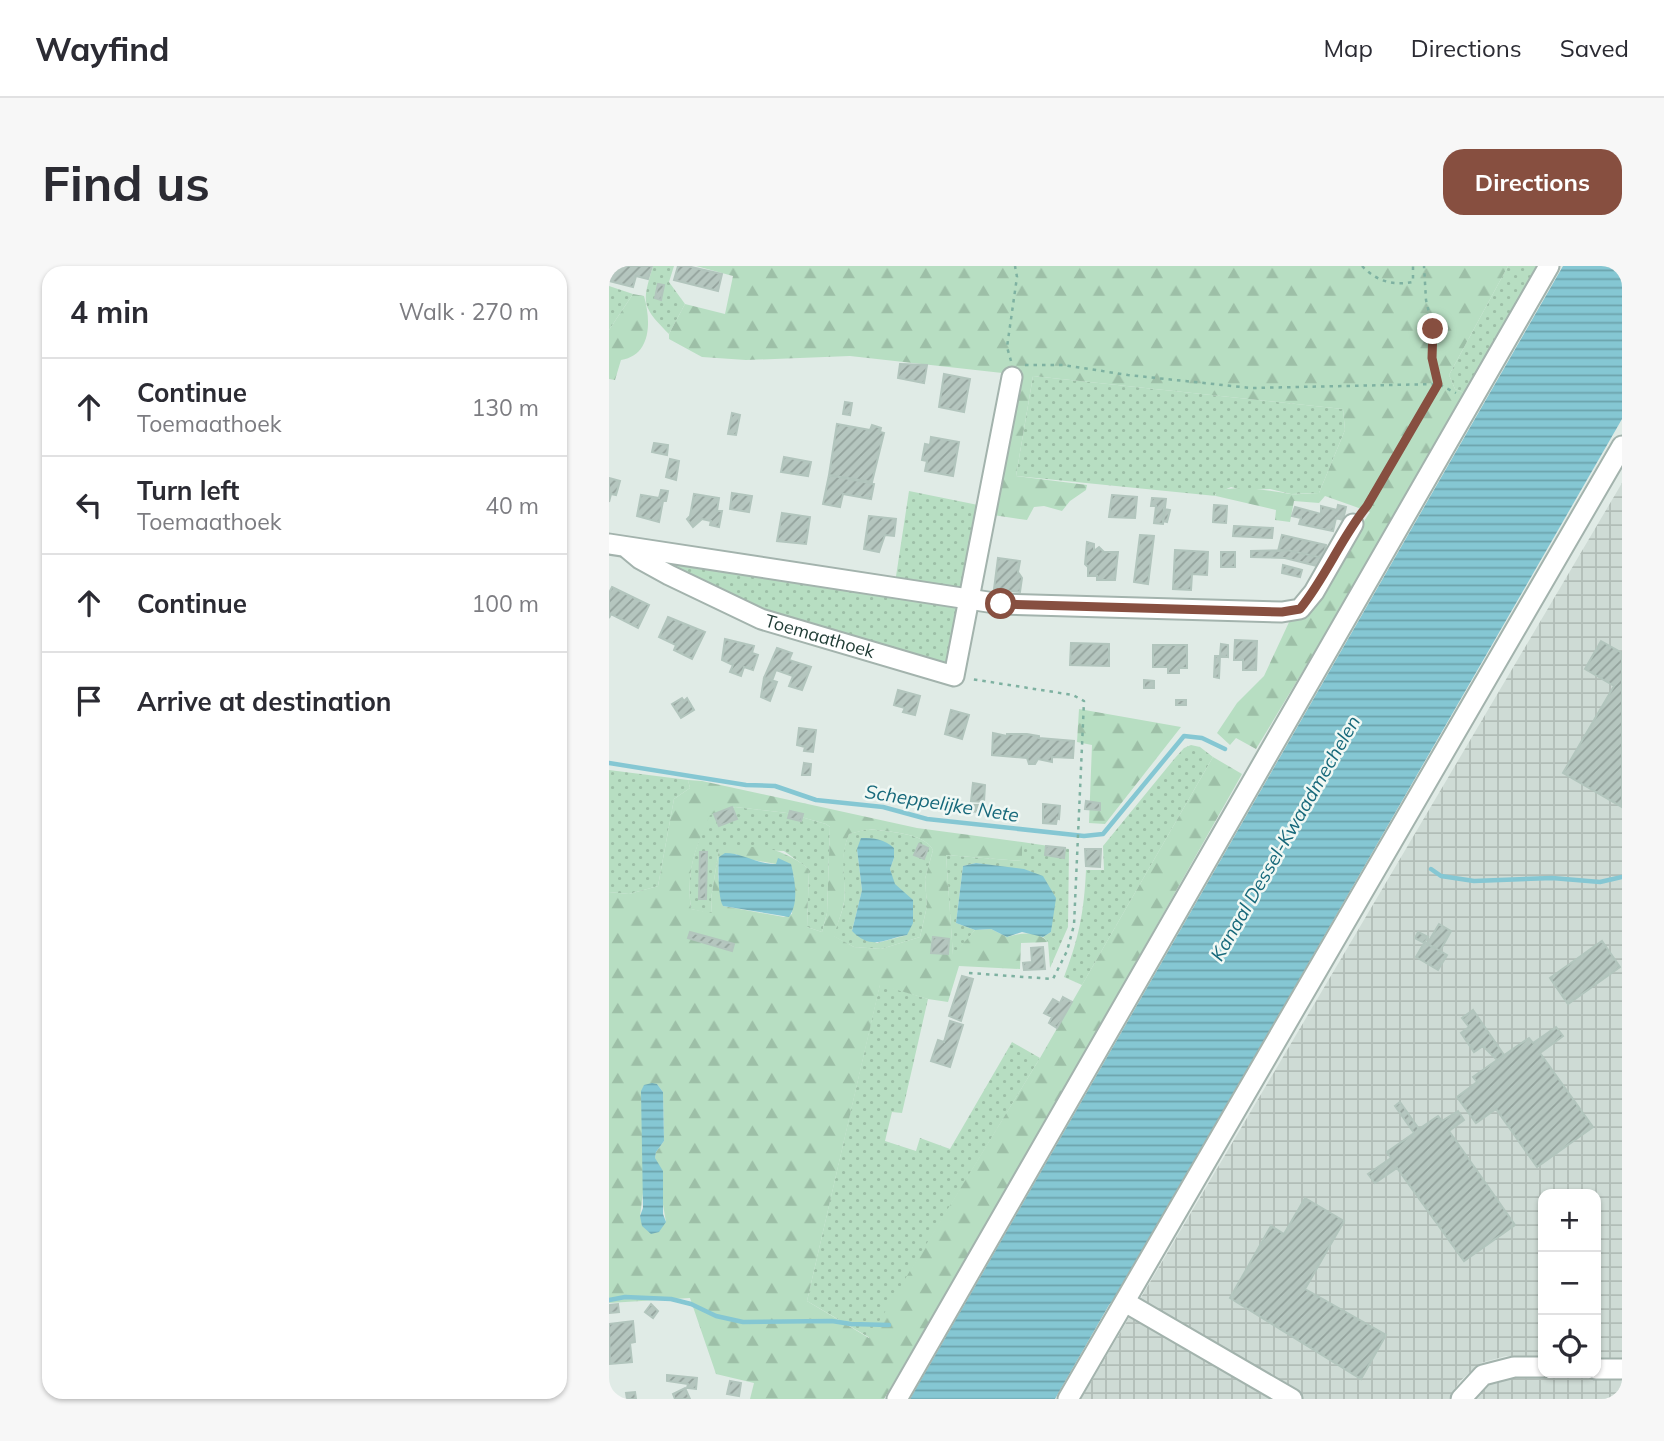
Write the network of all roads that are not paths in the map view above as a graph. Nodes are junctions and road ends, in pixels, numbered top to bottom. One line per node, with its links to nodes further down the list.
1 (1549, 266): 11 (street)
2 (1012, 377): 6 (street)
3 (1622, 446): 7 (street)
4 (1353, 524): 6 (street, Toemaathoek)
5 (616, 545): 6 (street, Toemaathoek); 6 (street, Toemaathoek)
6 (970, 600)
7 (1125, 1302): 12 (street); 13 (street)
8 (1538, 1367): 14 (street)
9 (1601, 1369): 10 (street)
10 (1622, 1369)
11 (897, 1399)
12 (1068, 1399)
13 (1292, 1399)
14 (1461, 1399)

